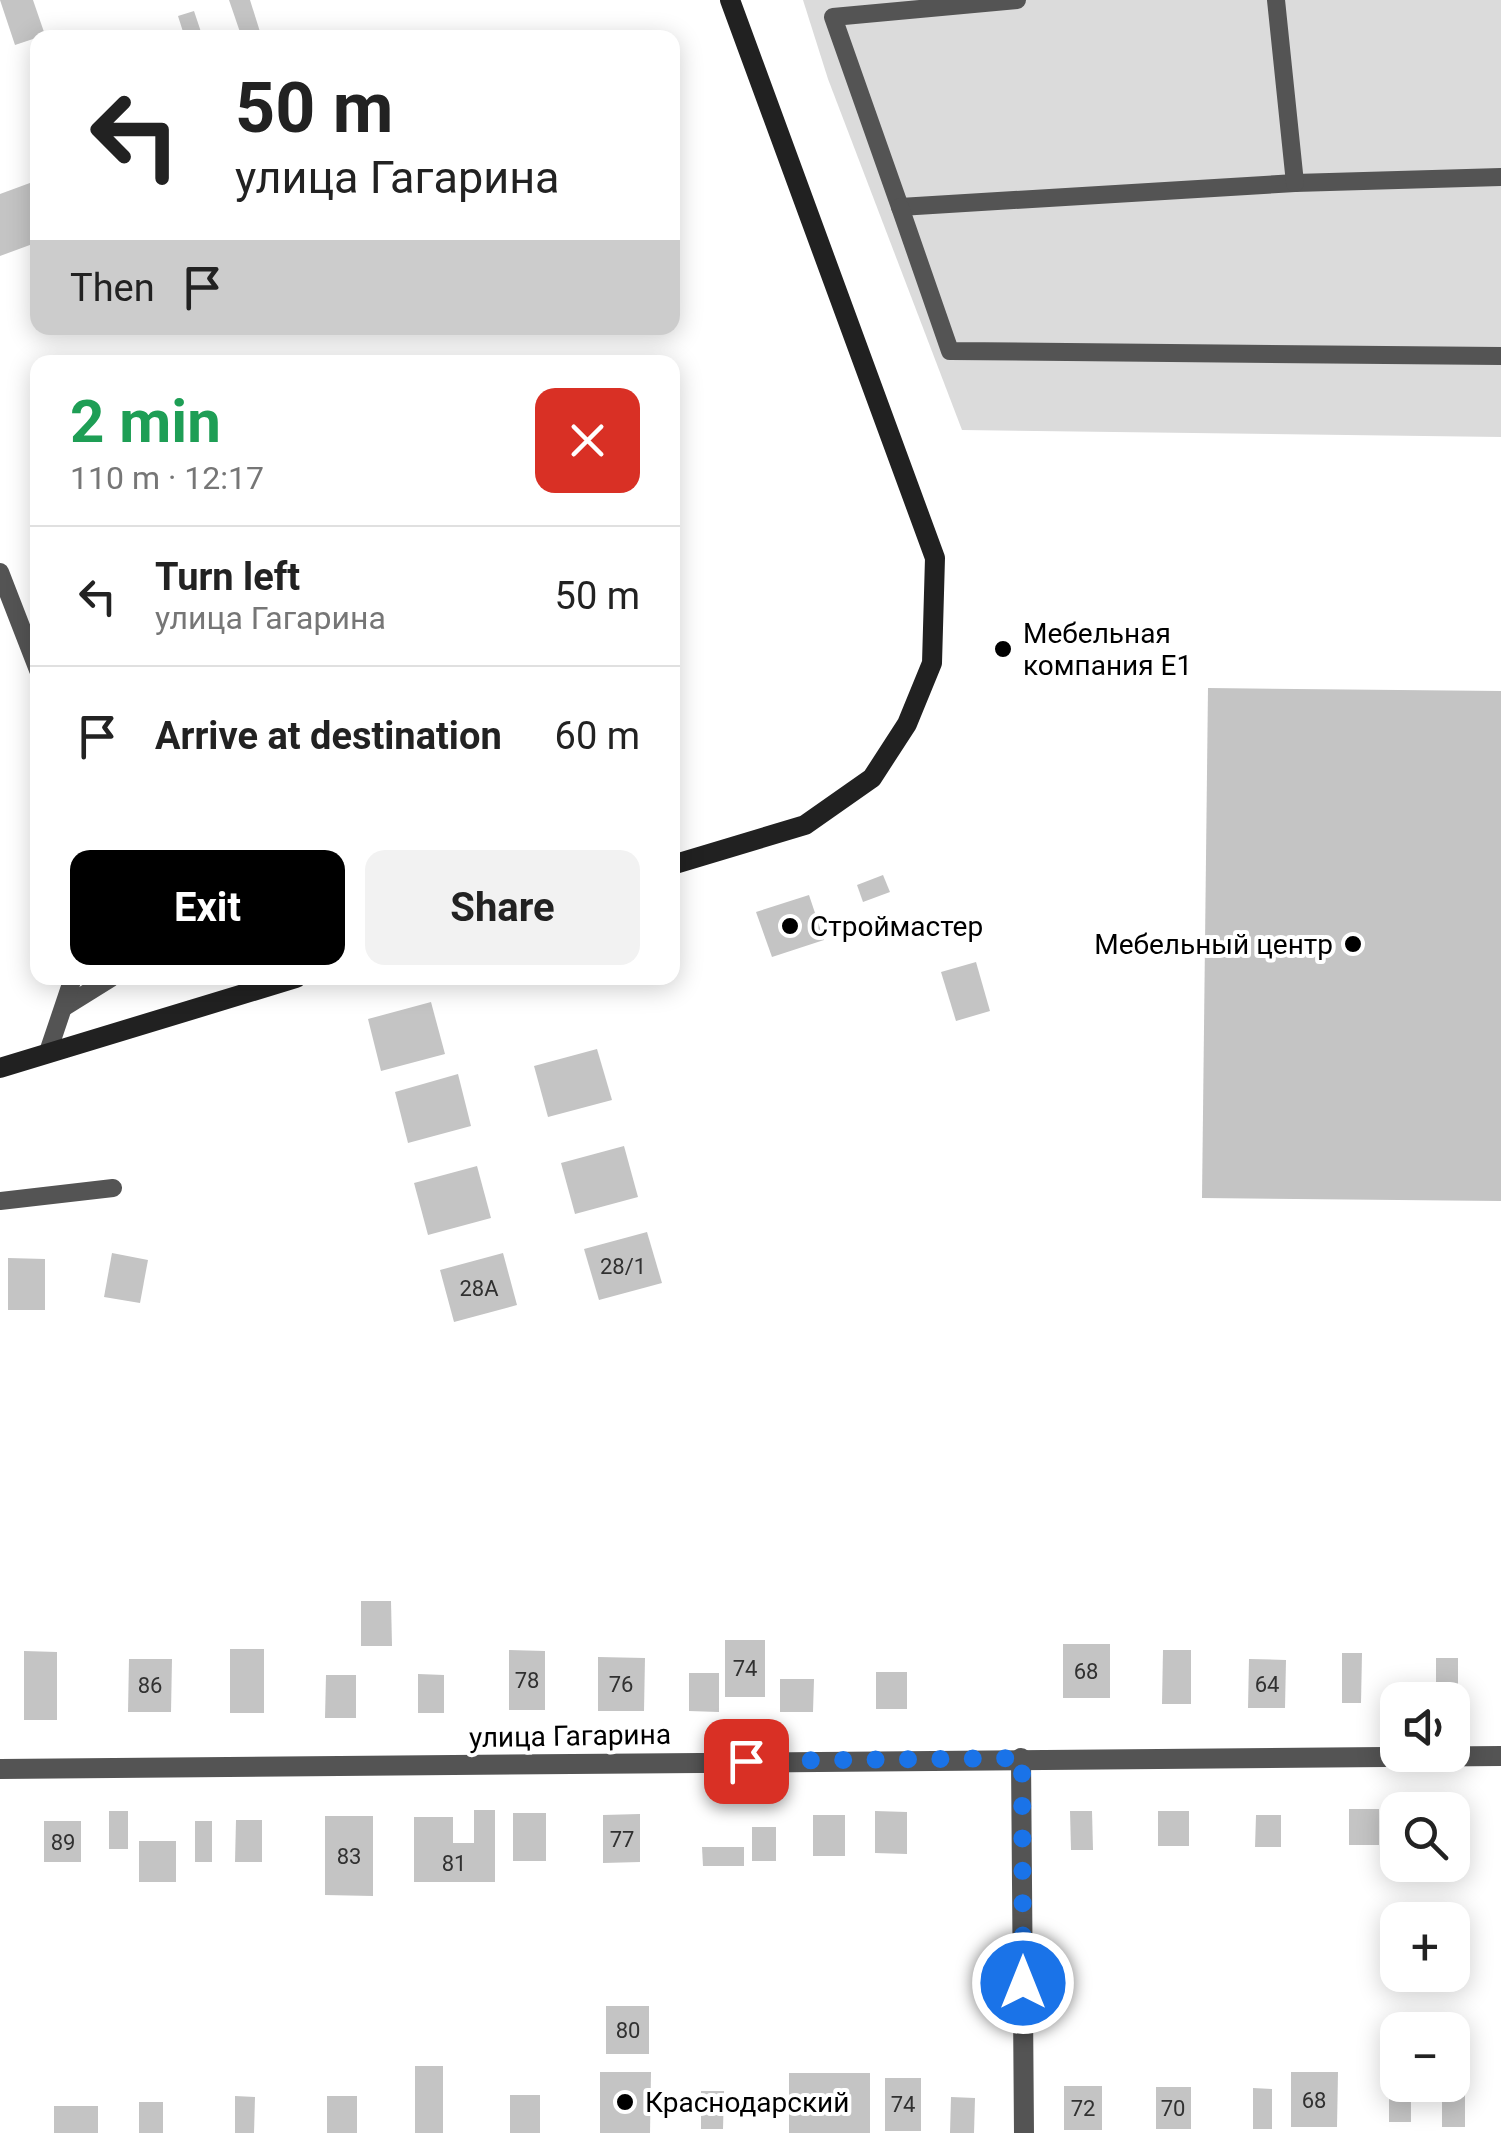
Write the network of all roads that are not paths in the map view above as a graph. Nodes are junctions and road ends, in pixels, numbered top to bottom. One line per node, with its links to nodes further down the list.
1 (730, 0): 11 (street)
2 (1018, 0): 4 (lane)
3 (1276, 0): 6 (lane)
4 (831, 9): 7 (lane)
5 (1501, 177): 6 (lane)
6 (1295, 183): 7 (lane)
7 (900, 207): 8 (lane)
8 (1501, 356)
9 (0, 572): 10 (lane)
10 (30, 649)
11 (680, 863)
12 (70, 985): 15 (lane)
13 (100, 985): 15 (lane)
14 (273, 985): 16 (street)
15 (66, 1006): 16 (lane)
16 (48, 1052): 17 (street)
17 (0, 1068)
18 (113, 1188): 19 (lane)
19 (0, 1201)
20 (1501, 1756): 21 (street, улица Гагарина)
21 (1022, 1758): 22 (street, улица Гагарина); 23 (street)
22 (0, 1769)
23 (1024, 2133)

